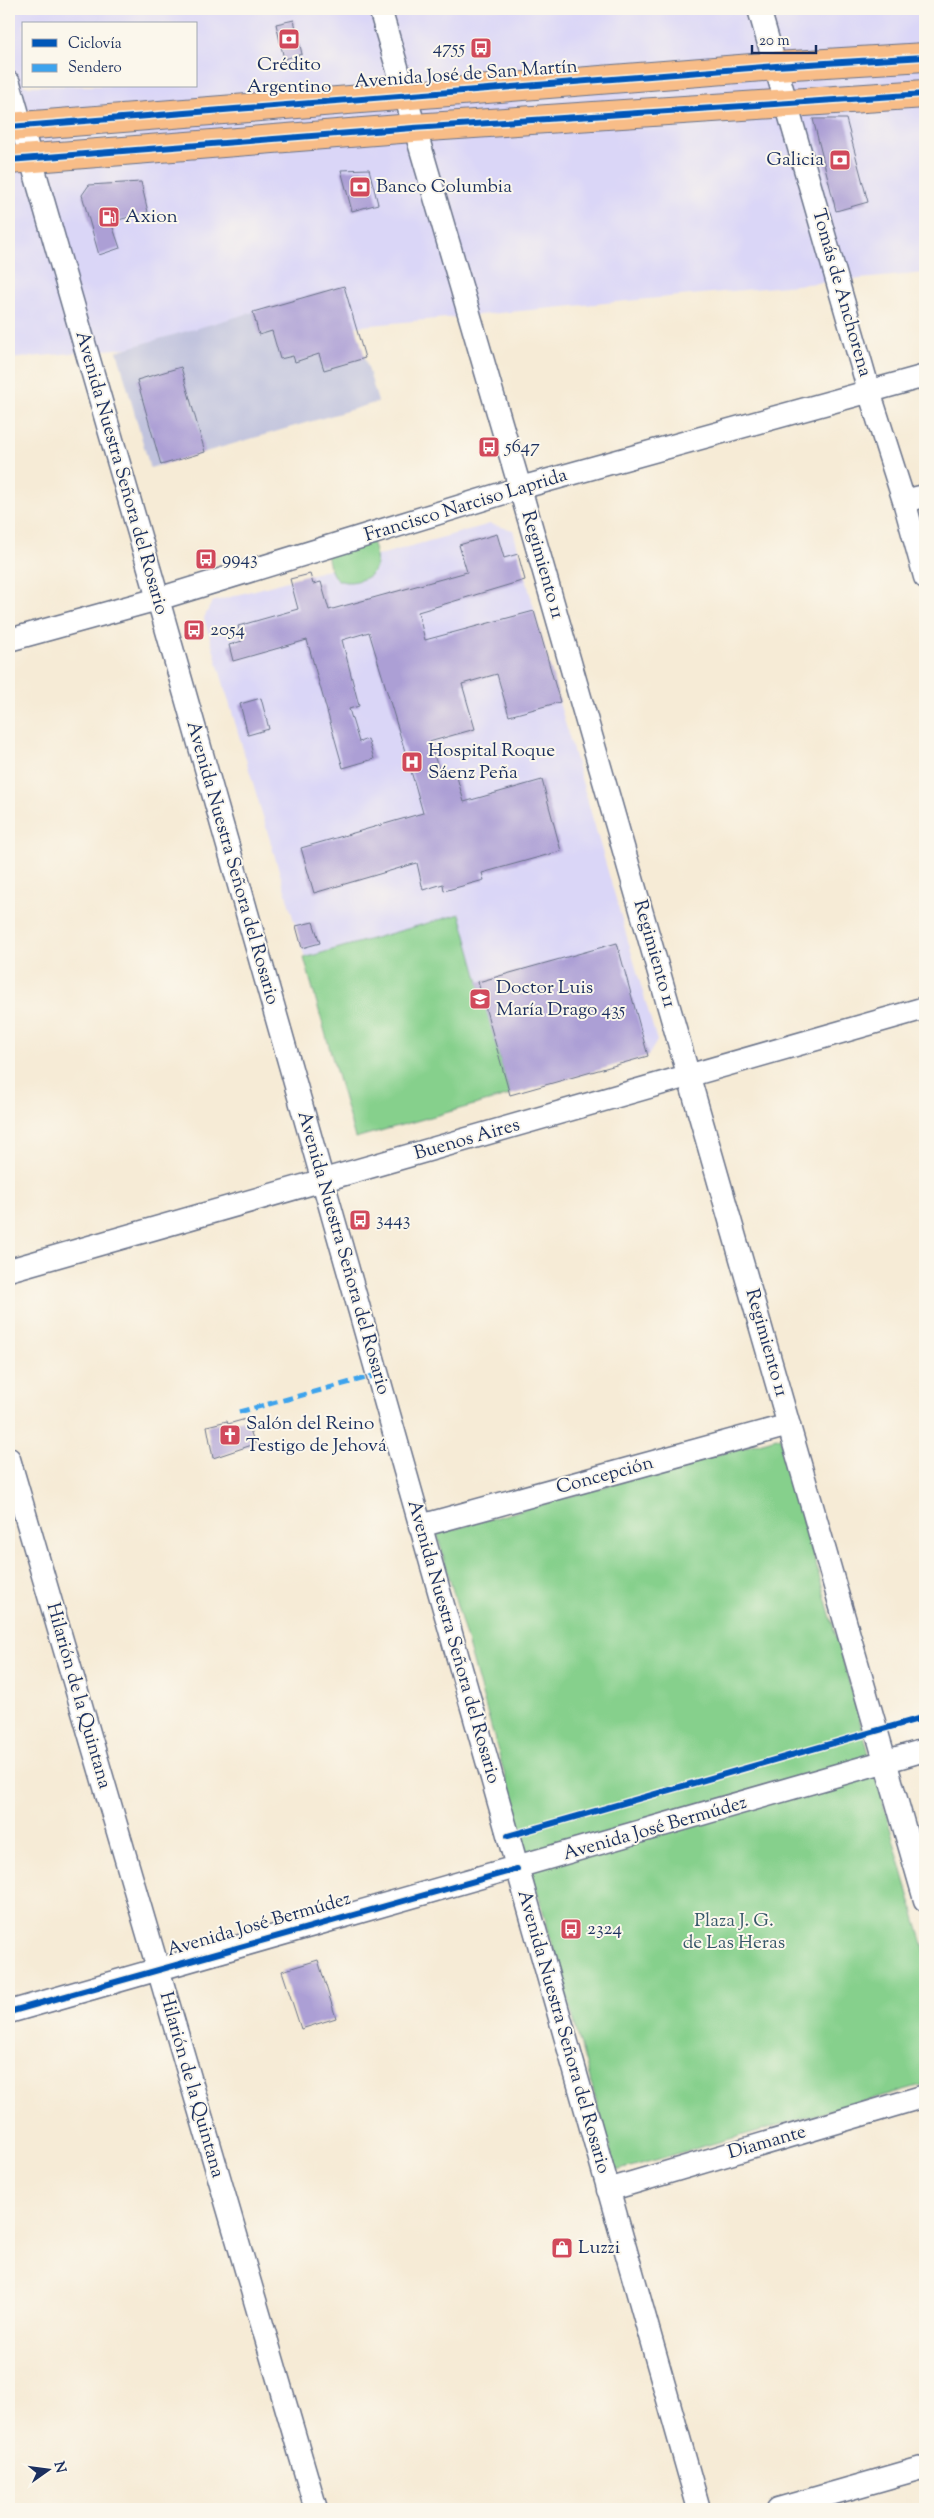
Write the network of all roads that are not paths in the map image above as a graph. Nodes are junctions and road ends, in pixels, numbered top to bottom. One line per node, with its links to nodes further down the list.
1 (380, 9): 6 (street, Regimiento 11)
2 (759, 9): 4 (street, Tomás de Anchorena)
3 (925, 57): 4 (main road, Avenida José de San Martín)
4 (776, 66): 6 (main road, Avenida José de San Martín); 8 (street, Tomás de Anchorena)
5 (9, 83): 9 (street, Avenida Nuestra Señora del Rosario)
6 (404, 94): 9 (main road, Avenida José de San Martín); 10 (street, Regimiento 11)
7 (925, 94): 8 (main road)
8 (787, 103): 10 (main road); 13 (street, Tomás de Anchorena)
9 (15, 126): 11 (street, Avenida Nuestra Señora del Rosario)
10 (413, 128): 11 (main road); 14 (street, Regimiento 11)
11 (19, 160): 17 (street, Avenida Nuestra Señora del Rosario)
12 (925, 376): 13 (street, Francisco Narciso Laprida)
13 (869, 390): 14 (street, Francisco Narciso Laprida); 15 (street, Tomás de Anchorena)
14 (520, 488): 17 (street, Francisco Narciso Laprida); 20 (street, Regimiento 11)
15 (915, 498): 16 (street, Tomás de Anchorena)
16 (925, 577)
17 (158, 599): 18 (street, Francisco Narciso Laprida); 21 (street, Avenida Nuestra Señora del Rosario)
18 (9, 640)
19 (925, 1008): 20 (street, Buenos Aires)
20 (689, 1077): 21 (street, Buenos Aires); 23 (street, Regimiento 11)
21 (323, 1182): 22 (street, Buenos Aires); 25 (street, Avenida Nuestra Señora del Rosario)
22 (9, 1270)
23 (789, 1426): 25 (street, Concepción); 27 (street, Regimiento 11)
24 (9, 1459): 30 (street, Hilarión de la Quintana)
25 (420, 1526): 28 (street, Avenida Nuestra Señora del Rosario)
26 (925, 1750): 27 (street, Avenida José Bermúdez)
27 (886, 1762): 28 (street, Avenida José Bermúdez); 29 (street, Regimiento 11)
28 (517, 1869): 30 (street, Avenida José Bermúdez); 33 (street, Avenida Nuestra Señora del Rosario)
29 (925, 1900)
30 (157, 1969): 31 (street, Avenida José Bermúdez); 35 (street, Hilarión de la Quintana)
31 (9, 2012)
32 (925, 2096): 33 (street, Diamante)
33 (608, 2190): 36 (street, Avenida Nuestra Señora del Rosario)
34 (925, 2466): 37 (street)
35 (316, 2509)
36 (699, 2509)
37 (778, 2509)

